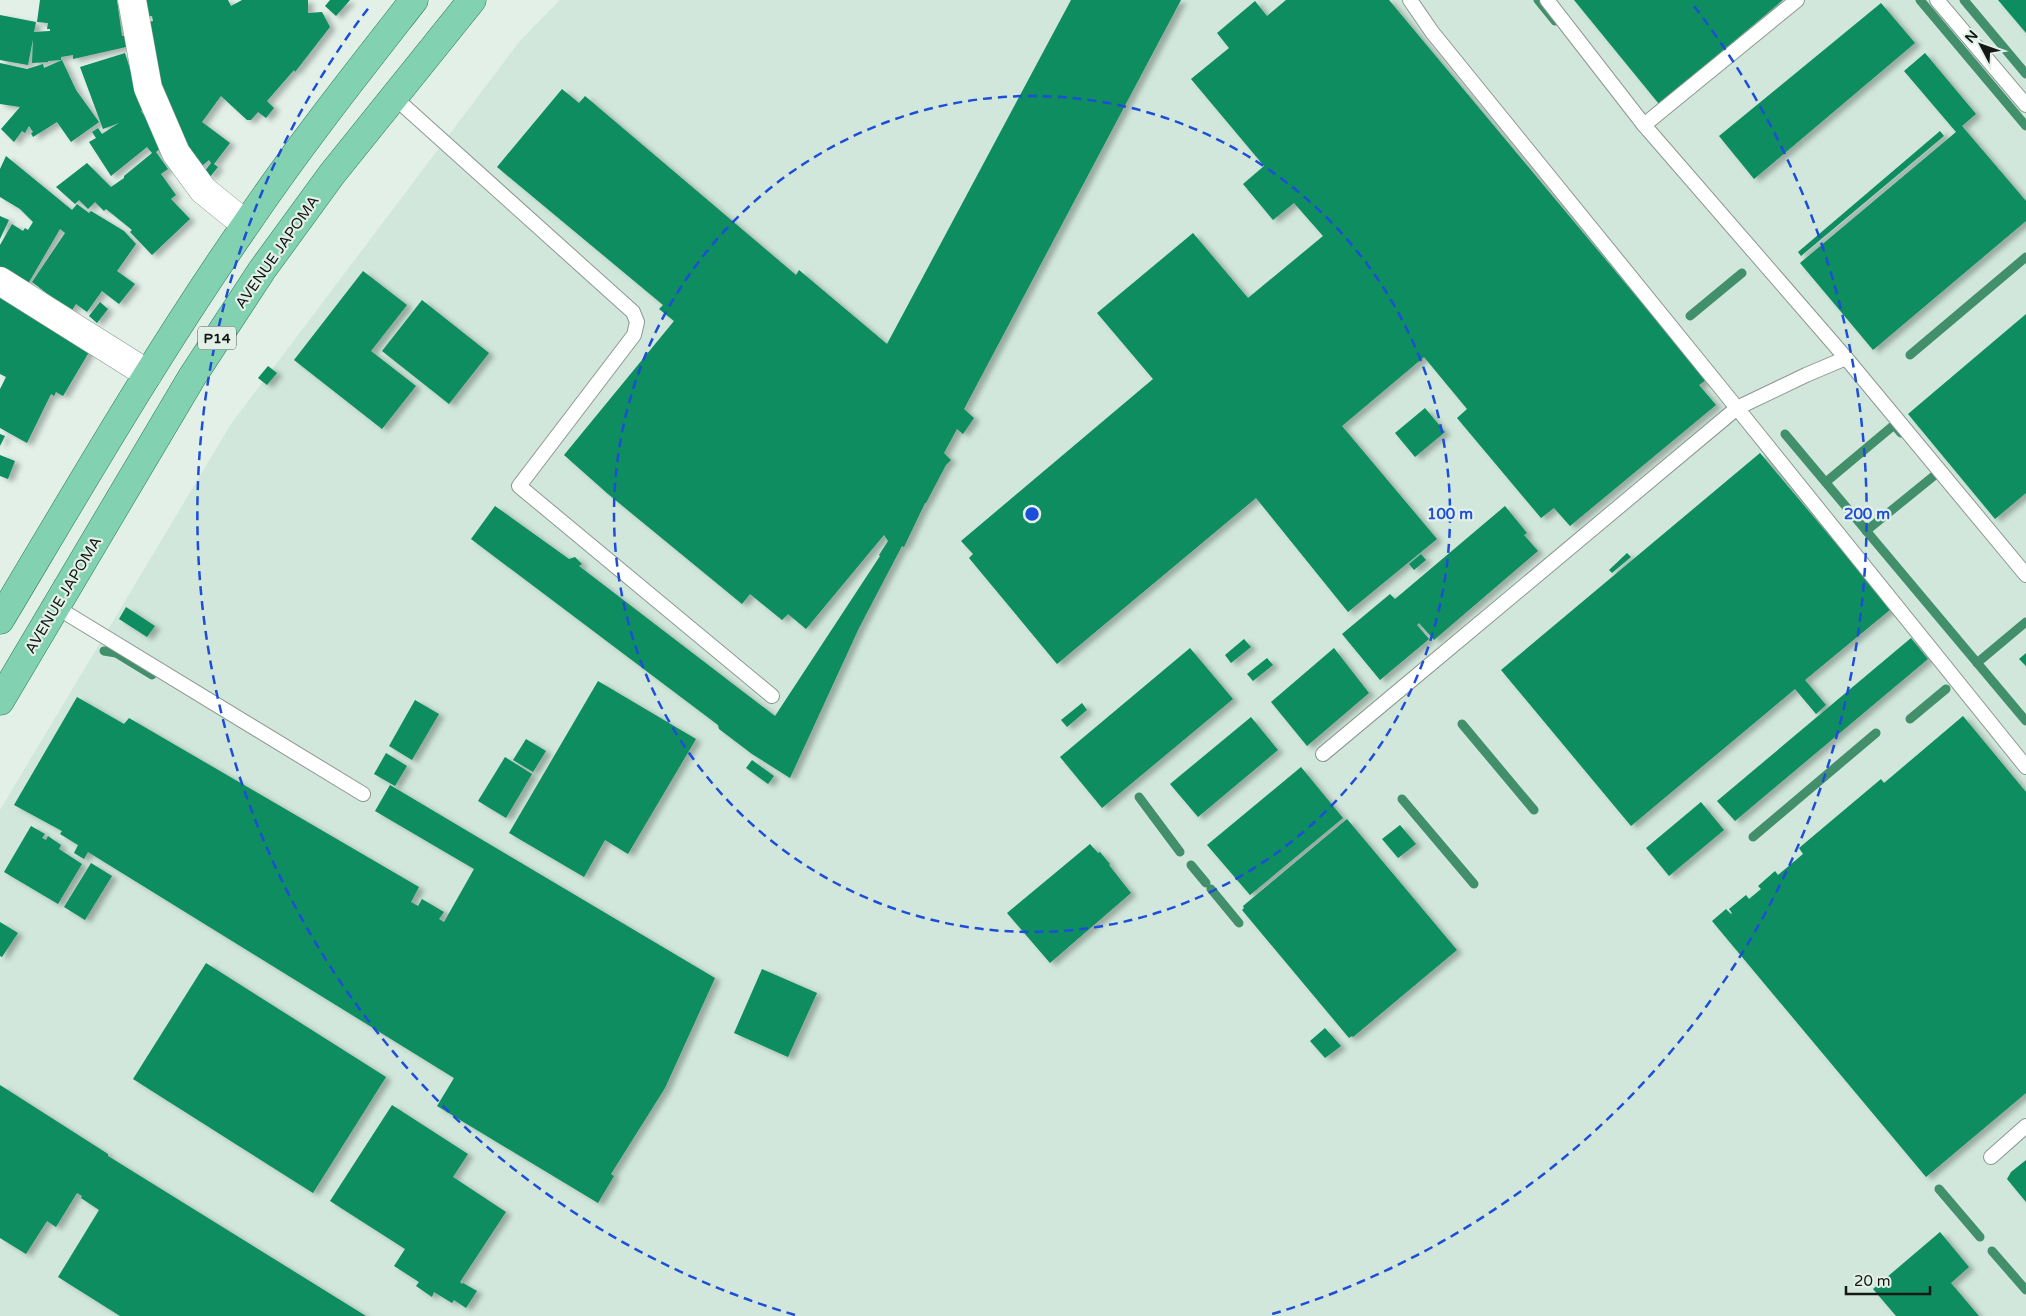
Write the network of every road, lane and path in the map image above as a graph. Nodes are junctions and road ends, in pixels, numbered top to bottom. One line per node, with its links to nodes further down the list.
1 (132, 0): 11 (street)
2 (414, 0): 11 (main road, P14)
3 (472, 0): 8 (main road, AVENUE JAPOMA / P14)
4 (1410, 0): 15 (lane)
5 (1547, 0): 10 (lane)
6 (1797, 0): 10 (lane)
7 (1937, 0): 9 (lane)
8 (394, 97): 17 (main road, AVENUE JAPOMA / P14); 19 (lane)
9 (2026, 105)
10 (1644, 125): 13 (lane)
11 (245, 224): 14 (main road, P14)
12 (0, 281): 14 (street)
13 (1846, 358): 15 (lane); 16 (lane)
14 (148, 374): 18 (main road, P14)
15 (1737, 408): 21 (lane); 22 (lane)
16 (2026, 575)
17 (56, 607): 20 (main road, AVENUE JAPOMA / P14); 23 (lane)
18 (0, 620)
19 (772, 696)
20 (0, 701)
21 (1323, 754)
22 (2026, 767)
23 (363, 794)
24 (2026, 1126): 25 (lane)
25 (1991, 1157)

